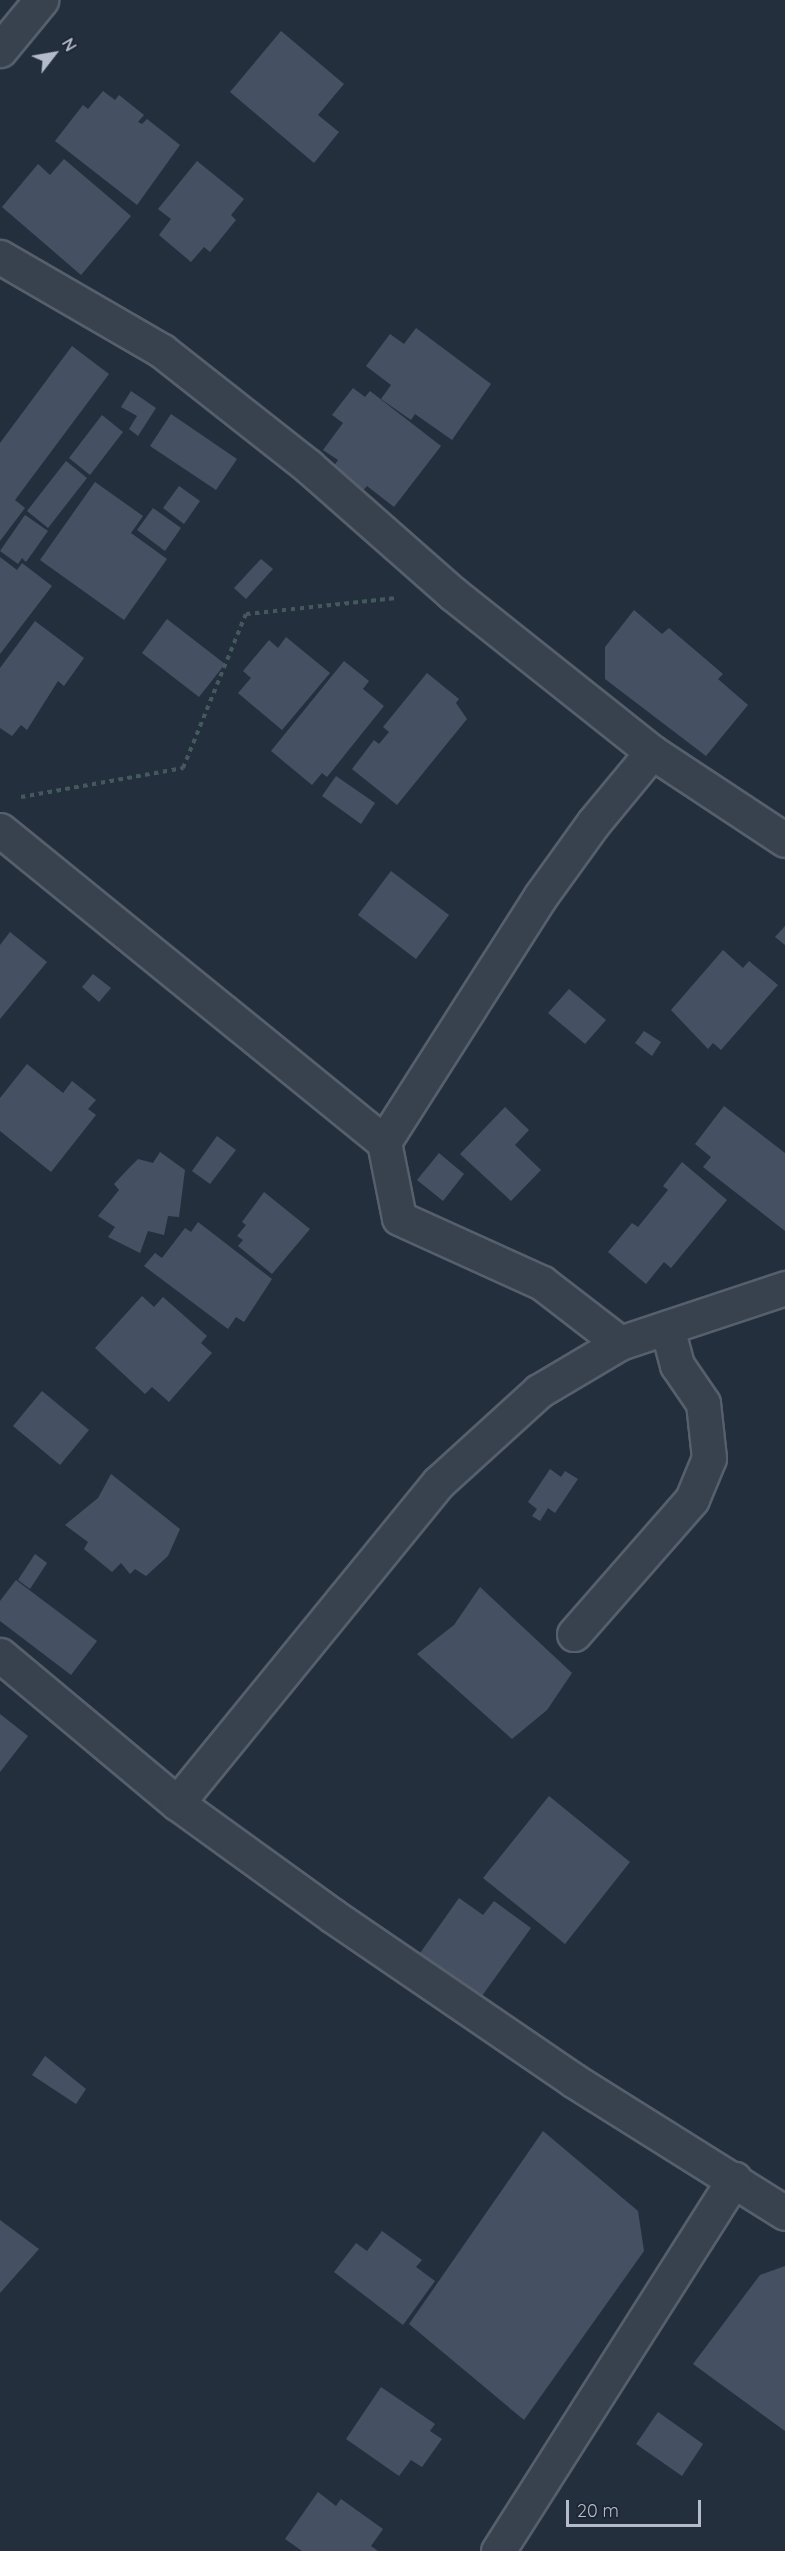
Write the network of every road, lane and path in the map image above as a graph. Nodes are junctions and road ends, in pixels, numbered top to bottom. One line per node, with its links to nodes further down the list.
1 (41, 0): 2 (street)
2 (0, 50)
3 (0, 257): 4 (street)
4 (452, 593): 5 (street); 6 (path)
5 (652, 752): 8 (street); 9 (street)
6 (11, 798)
7 (0, 830): 9 (street)
8 (785, 840)
9 (384, 1142): 12 (street)
10 (785, 1288): 11 (street)
11 (667, 1327): 12 (street); 13 (street)
12 (620, 1343): 15 (street)
13 (574, 1634)
14 (0, 1655): 15 (street)
15 (177, 1803): 16 (street)
16 (734, 2179): 17 (street); 18 (street)
17 (785, 2213)
18 (498, 2551)

